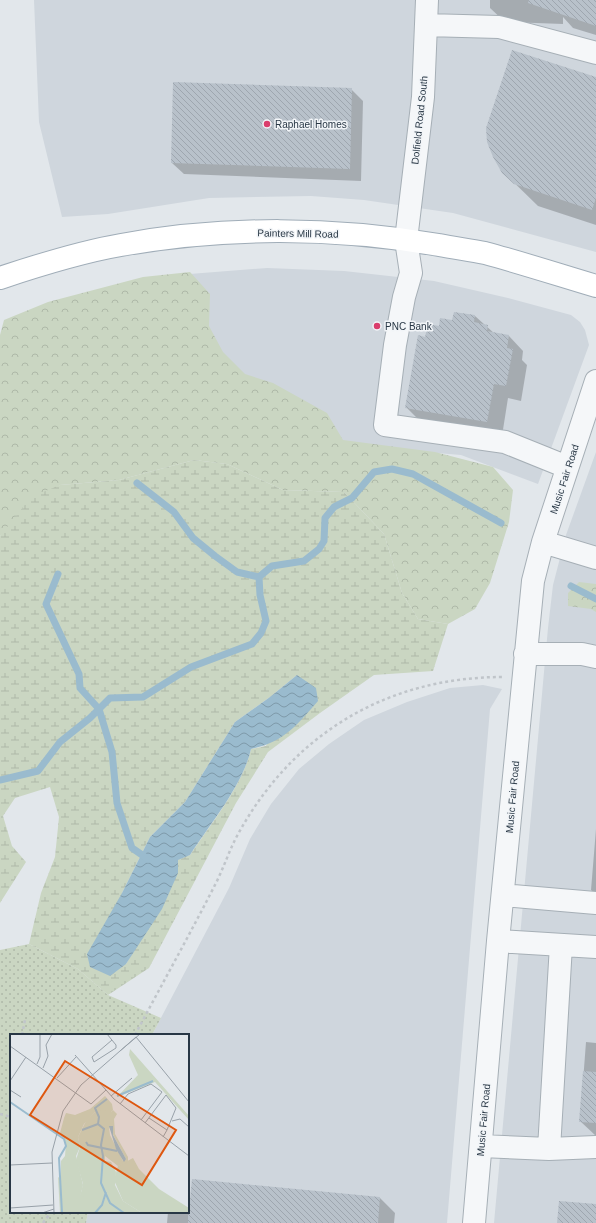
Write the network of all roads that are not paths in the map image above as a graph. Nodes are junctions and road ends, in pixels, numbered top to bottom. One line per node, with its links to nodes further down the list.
1 (427, 0): 2 (street, Dolfield Road South)
2 (426, 25): 3 (street); 4 (street, Dolfield Road South)
3 (596, 53)
4 (406, 240): 5 (main road, Painters Mill Road); 6 (main road, Painters Mill Road); 8 (street, Dolfield Road South)
5 (0, 278)
6 (596, 286)
7 (596, 381): 8 (street, Music Fair Road)
8 (567, 467): 9 (street, Music Fair Road)
9 (543, 542): 10 (street); 11 (street, Music Fair Road)
10 (596, 558)
11 (525, 654): 12 (street); 13 (street, Music Fair Road)
12 (596, 657)
13 (503, 895): 14 (street); 15 (street, Music Fair Road)
14 (596, 903)
15 (498, 941): 16 (street); 18 (street, Music Fair Road)
16 (561, 945): 17 (street); 20 (street)
17 (596, 947)
18 (481, 1146): 20 (street); 21 (street, Music Fair Road)
19 (596, 1147): 20 (street)
20 (550, 1149)
21 (474, 1223)

